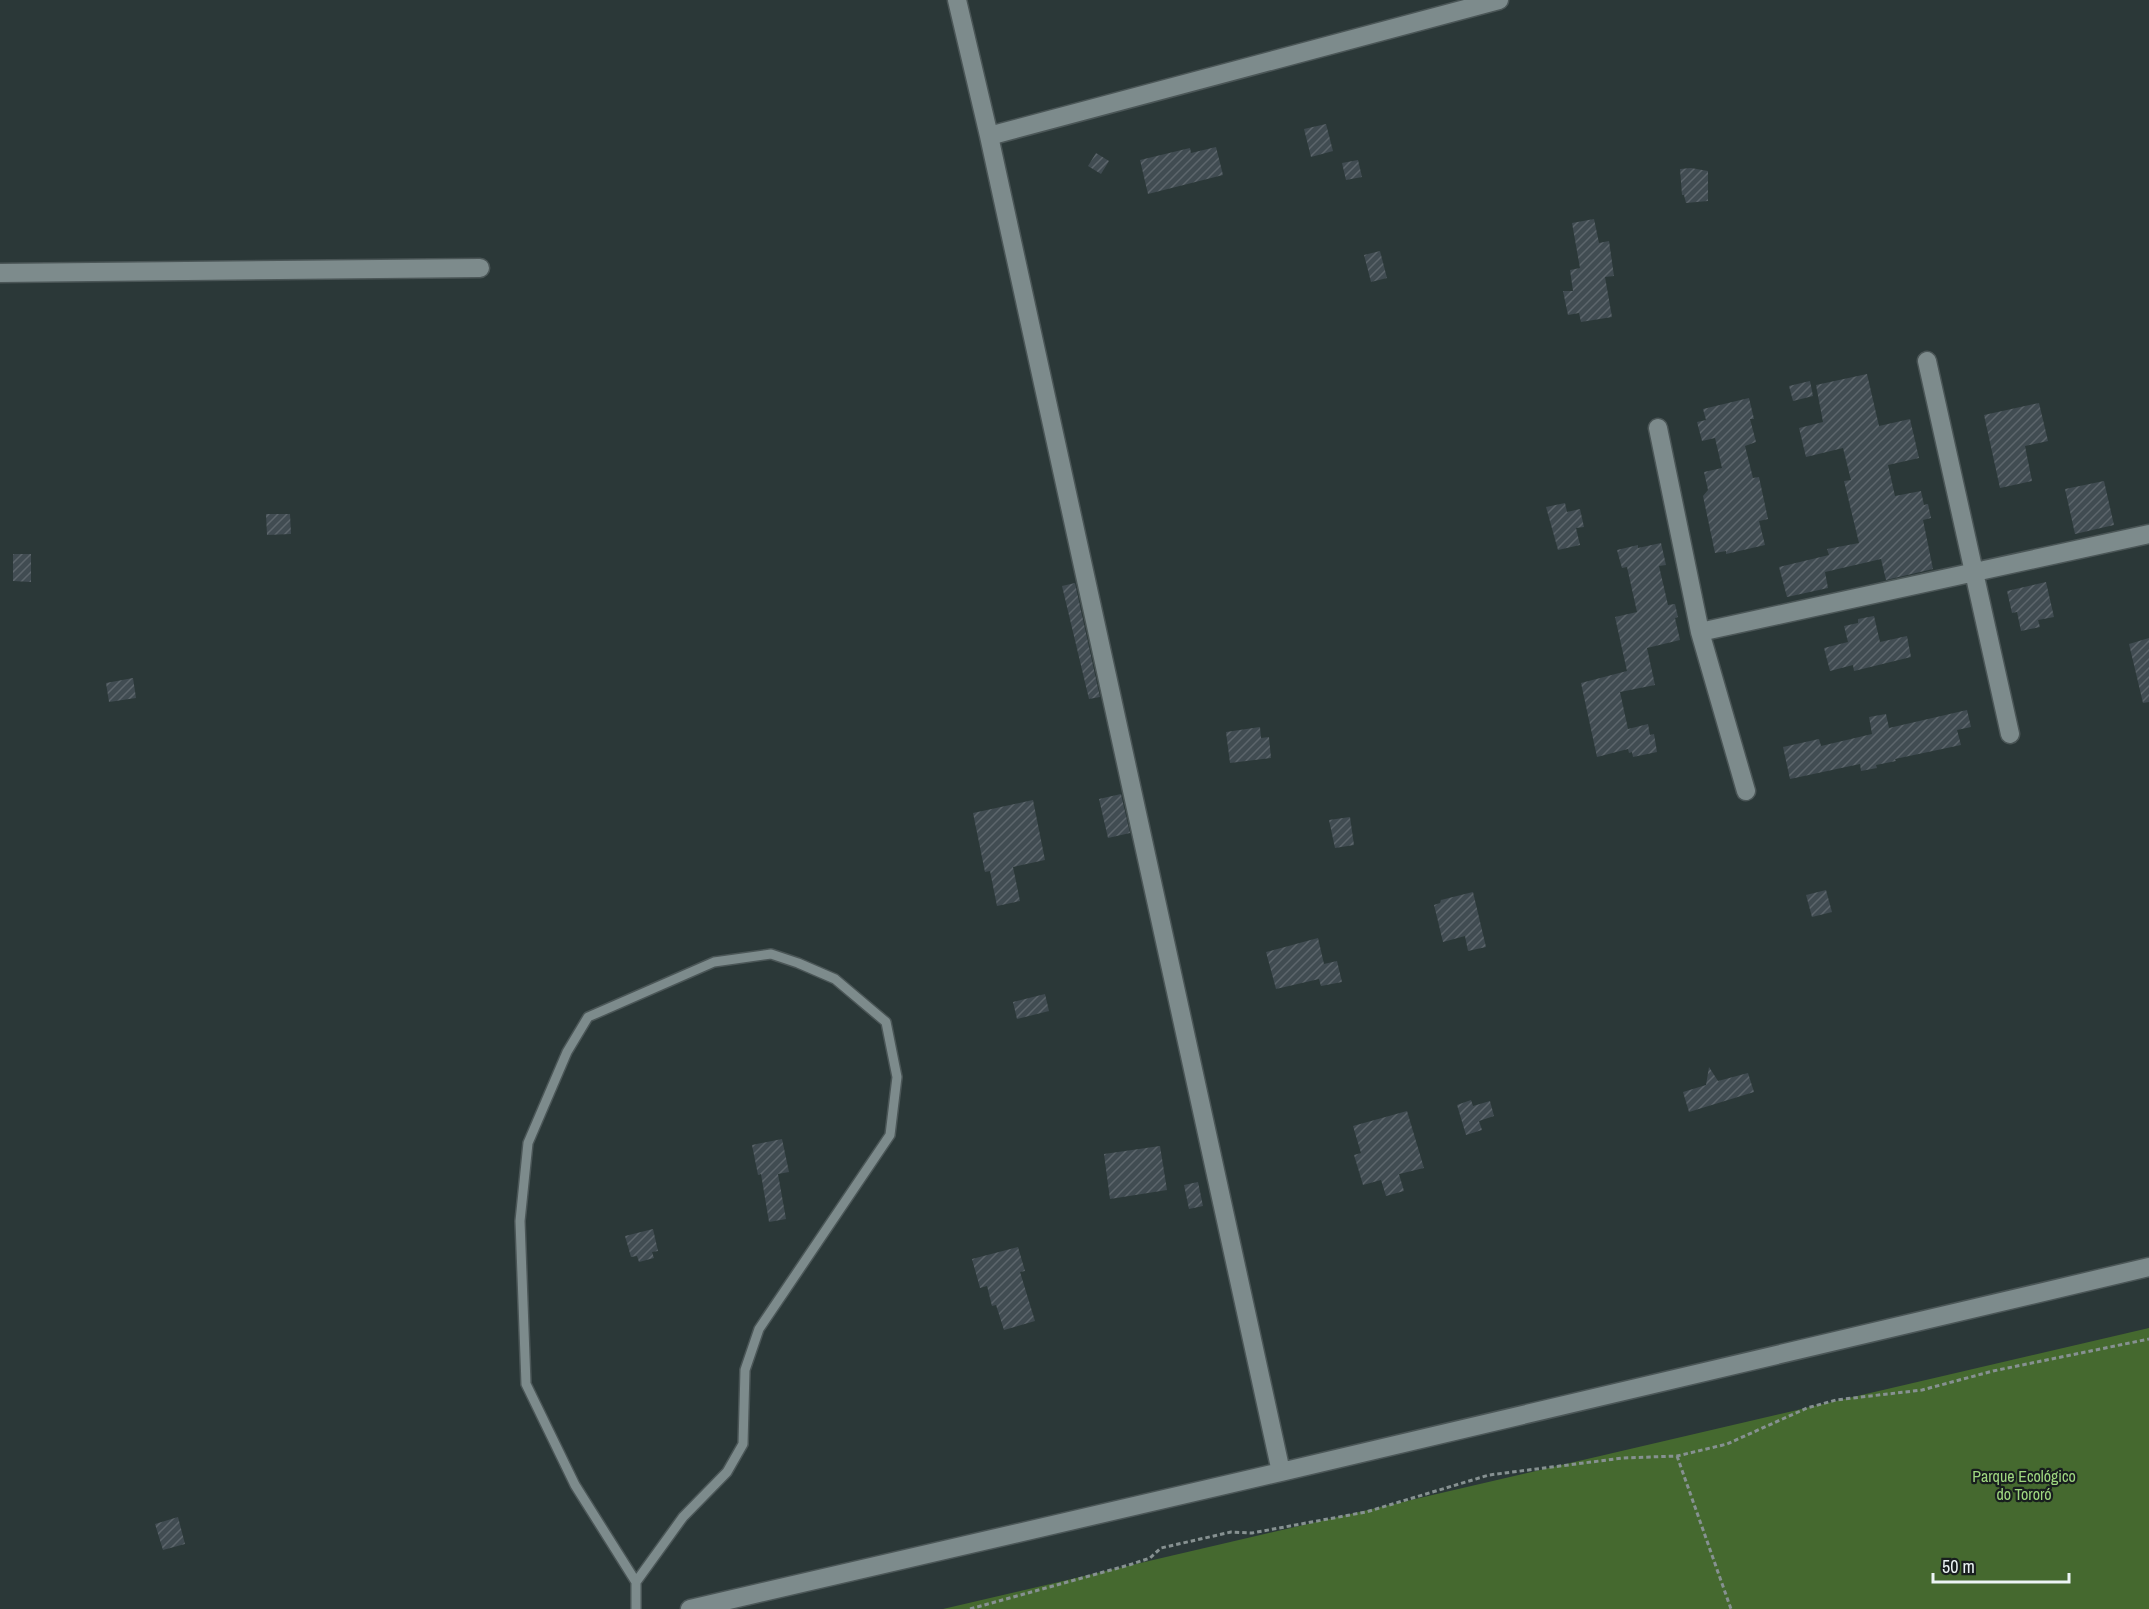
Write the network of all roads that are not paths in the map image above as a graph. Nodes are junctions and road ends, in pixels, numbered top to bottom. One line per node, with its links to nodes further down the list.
1 (957, 0): 3 (street)
2 (1499, 0): 3 (street)
3 (989, 136): 14 (street)
4 (480, 268): 5 (street)
5 (0, 273)
6 (1927, 362): 9 (street)
7 (1658, 428): 10 (street)
8 (2149, 534): 9 (street)
9 (1975, 572): 10 (street); 11 (street)
10 (1700, 632): 12 (street)
11 (2010, 734)
12 (1746, 791)
13 (2149, 1267): 14 (street)
14 (1281, 1472): 17 (street)
15 (636, 1582): 15 (lane); 16 (lane)
16 (636, 1609)
17 (690, 1609)

